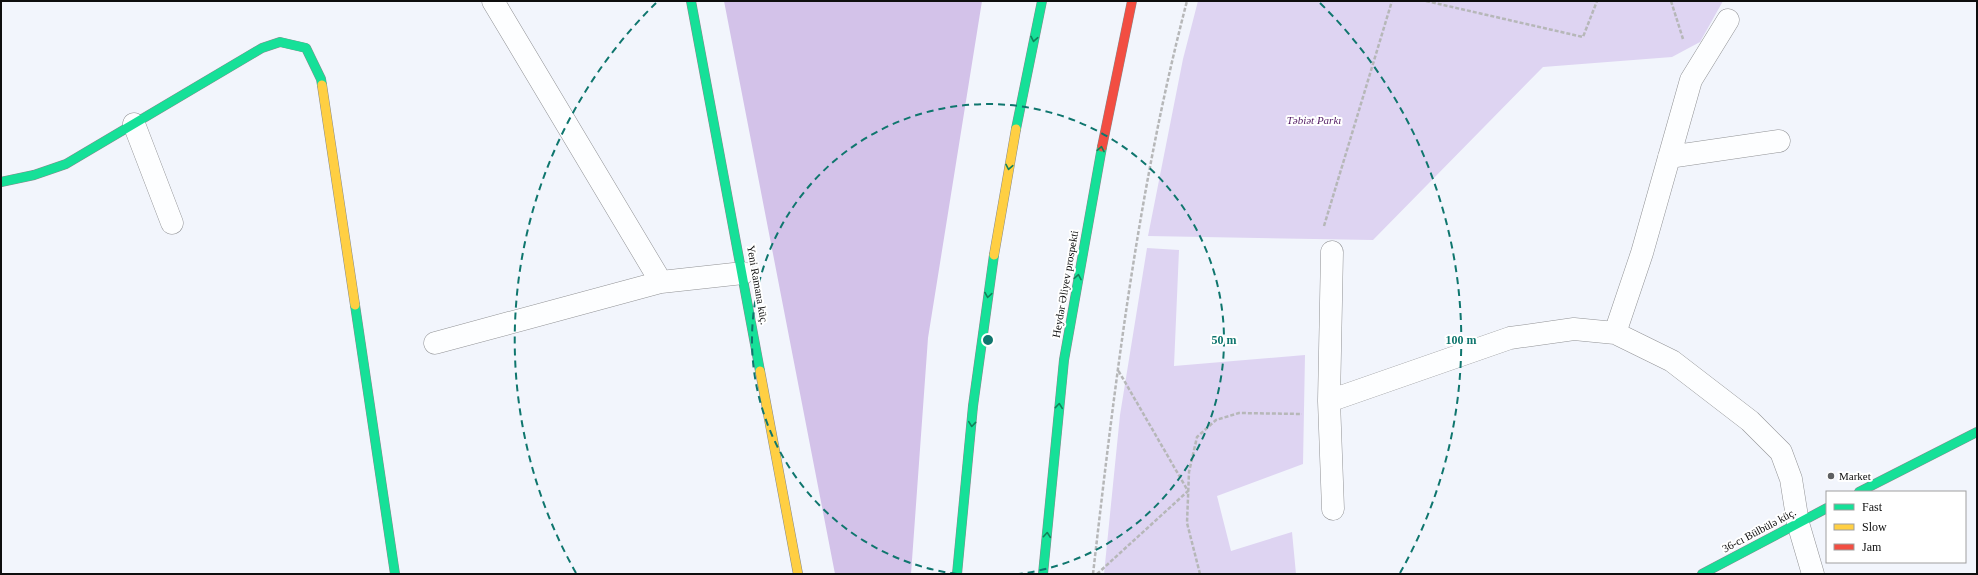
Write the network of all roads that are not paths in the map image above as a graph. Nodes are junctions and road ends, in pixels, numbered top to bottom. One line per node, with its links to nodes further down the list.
1 (493, 1): 13 (street)
2 (692, 1): 12 (main road, Yeni Ramana küç.)
3 (1042, 1): 24 (main road, one-way to 24)
4 (1132, 1): 25 (main road, Heydər Əliyev prospekti, one-way to 4)
5 (1728, 20): 8 (street)
6 (134, 124): 9 (main road); 10 (street); 22 (main road)
7 (1779, 141): 8 (street)
8 (1669, 157): 14 (street)
9 (1, 182)
10 (172, 223)
11 (1332, 252): 16 (street)
12 (743, 272): 13 (street); 23 (main road, Yeni Ramana küç.)
13 (661, 282): 15 (street)
14 (1615, 333): 16 (street); 21 (street)
15 (435, 343)
16 (1329, 401): 19 (street)
17 (1977, 432): 18 (main road)
18 (1861, 491)
19 (1333, 509)
20 (1826, 509): 21 (main road, 36-cı Bülbülə küç.)
21 (1798, 523): 26 (main road, 36-cı Bülbülə küç.); 27 (street)
22 (395, 574)
23 (798, 574)
24 (957, 574)
25 (1043, 574)
26 (1702, 574)
27 (1813, 574)

